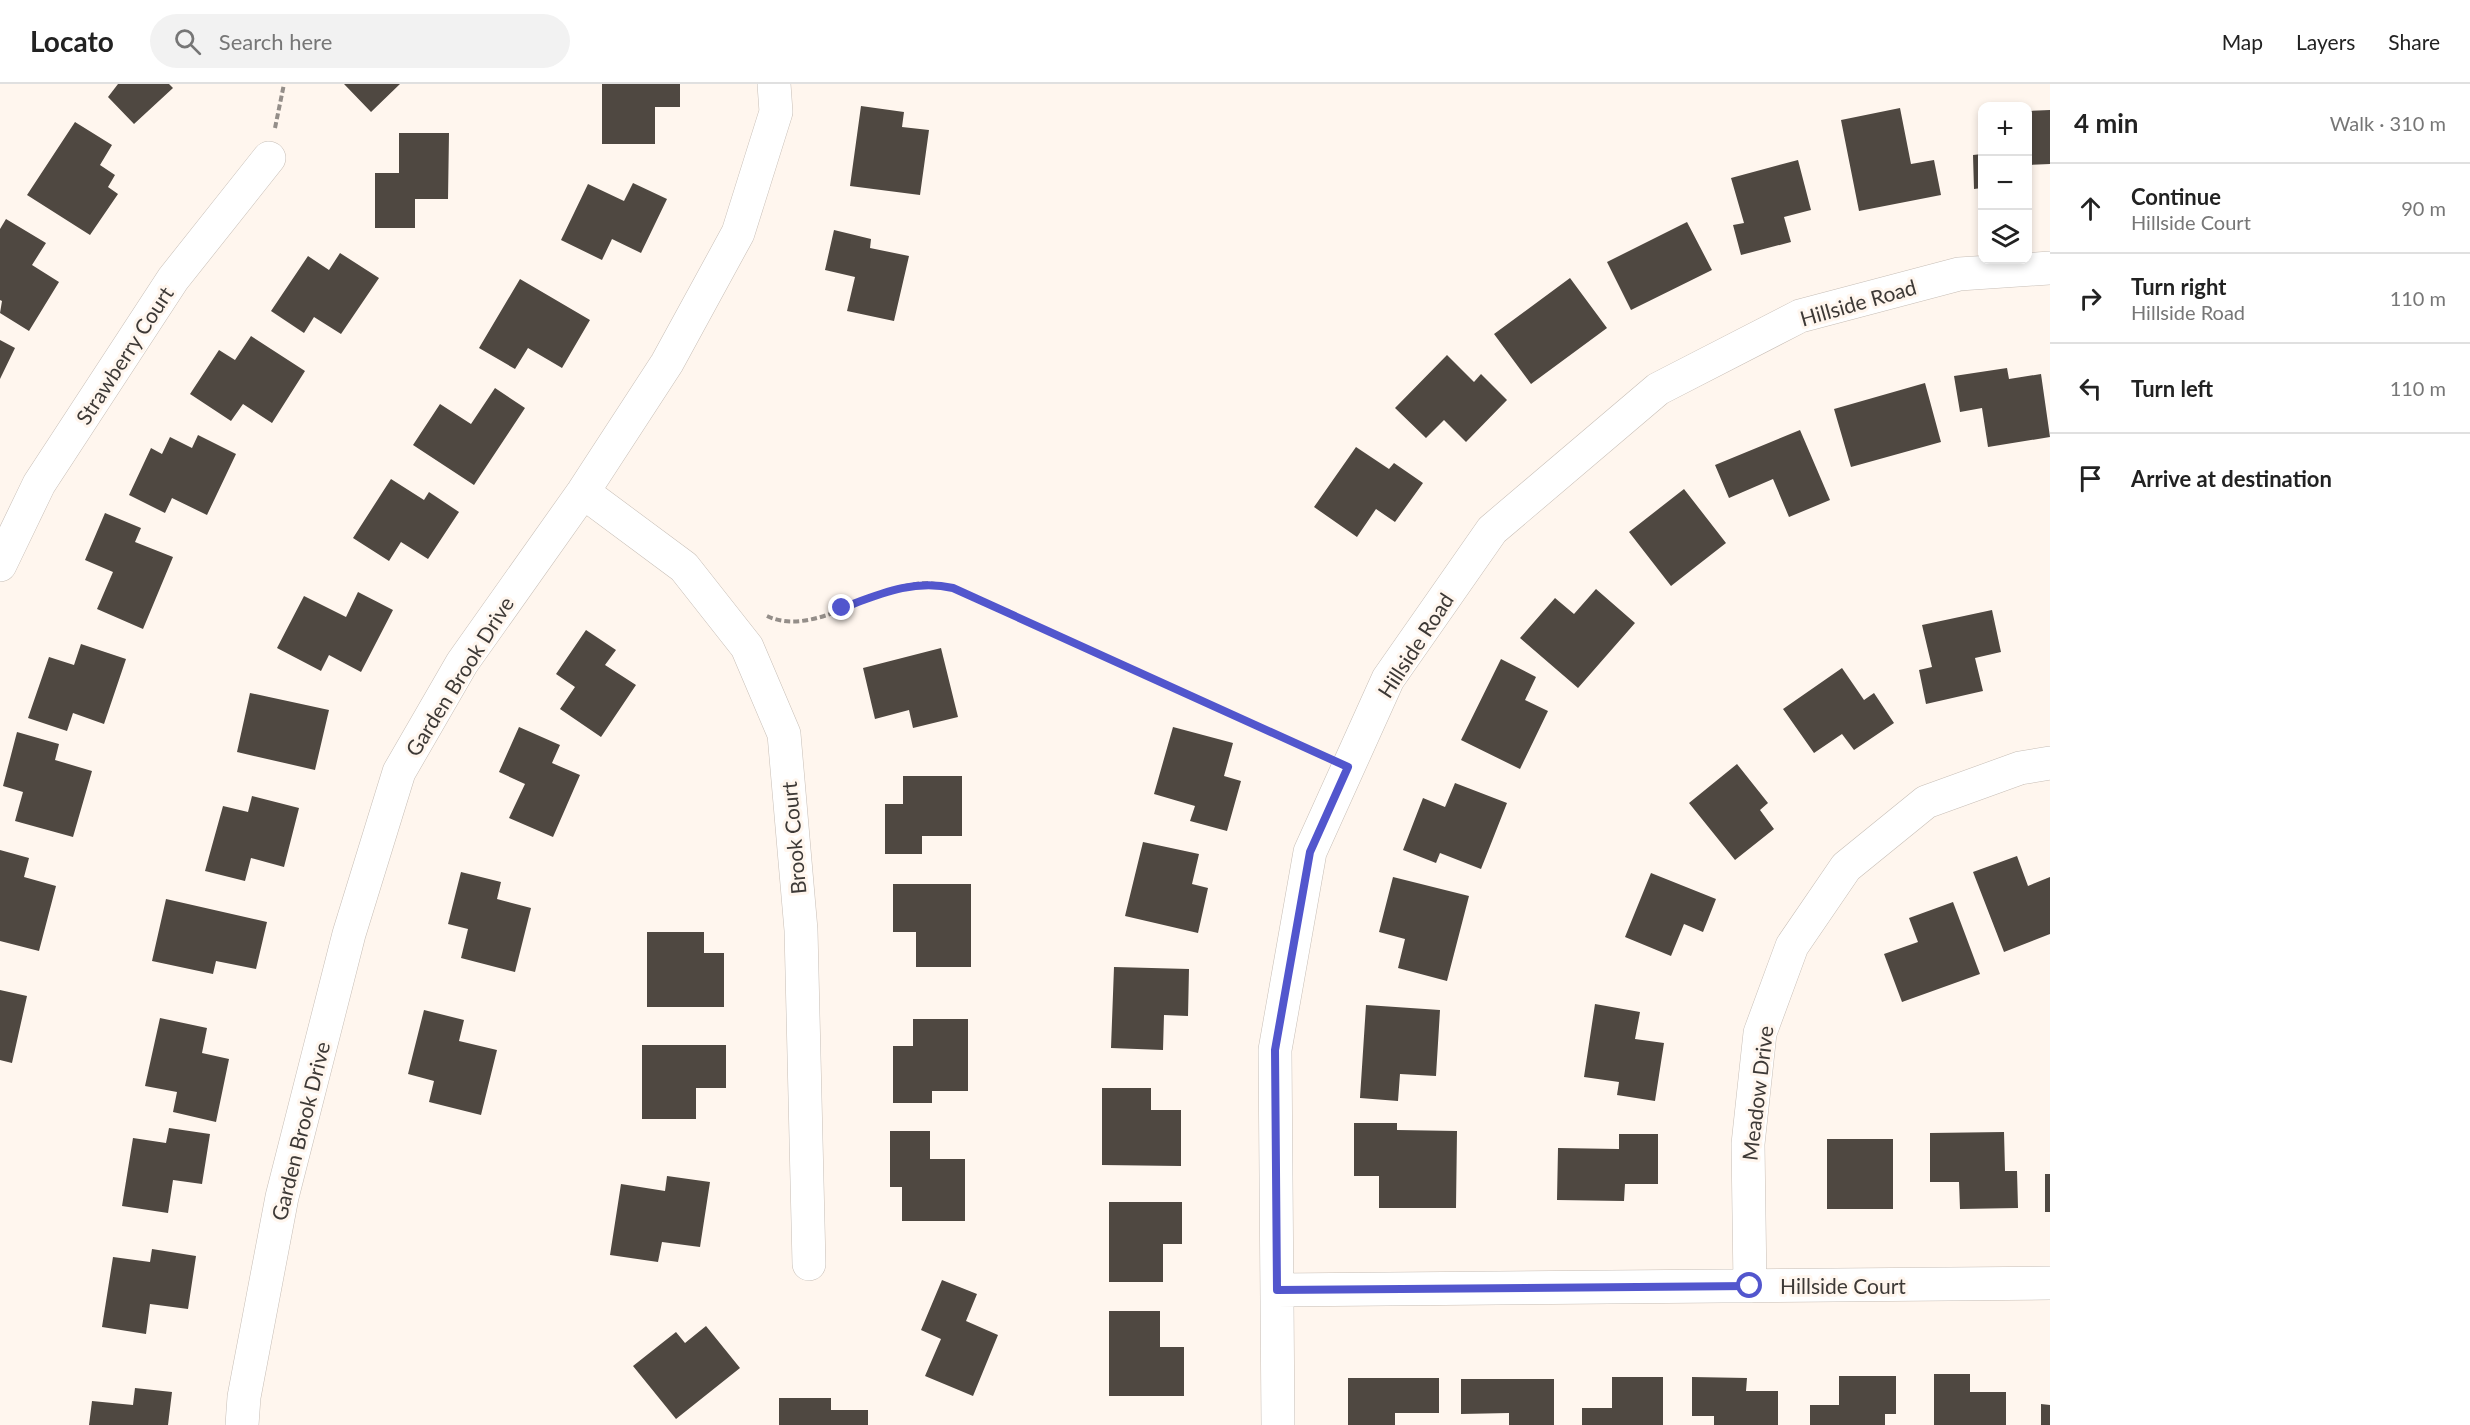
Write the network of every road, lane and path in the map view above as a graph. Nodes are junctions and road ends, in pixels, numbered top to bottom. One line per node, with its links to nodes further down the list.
1 (284, 84): 3 (path)
2 (774, 84): 5 (street, Garden Brook Drive)
3 (270, 158): 6 (street, Strawberry Court)
4 (2050, 268): 9 (street, Hillside Road)
5 (583, 492): 10 (street, Brook Court); 14 (street, Garden Brook Drive)
6 (0, 566)
7 (761, 612): 9 (path)
8 (2050, 763): 12 (street, Meadow Drive)
9 (1348, 767): 13 (street, Hillside Road)
10 (809, 1264)
11 (2050, 1284): 12 (street, Hillside Court)
12 (1750, 1286): 13 (street, Hillside Court)
13 (1277, 1290): 15 (street, Hillside Road)
14 (242, 1425)
15 (1278, 1425)

